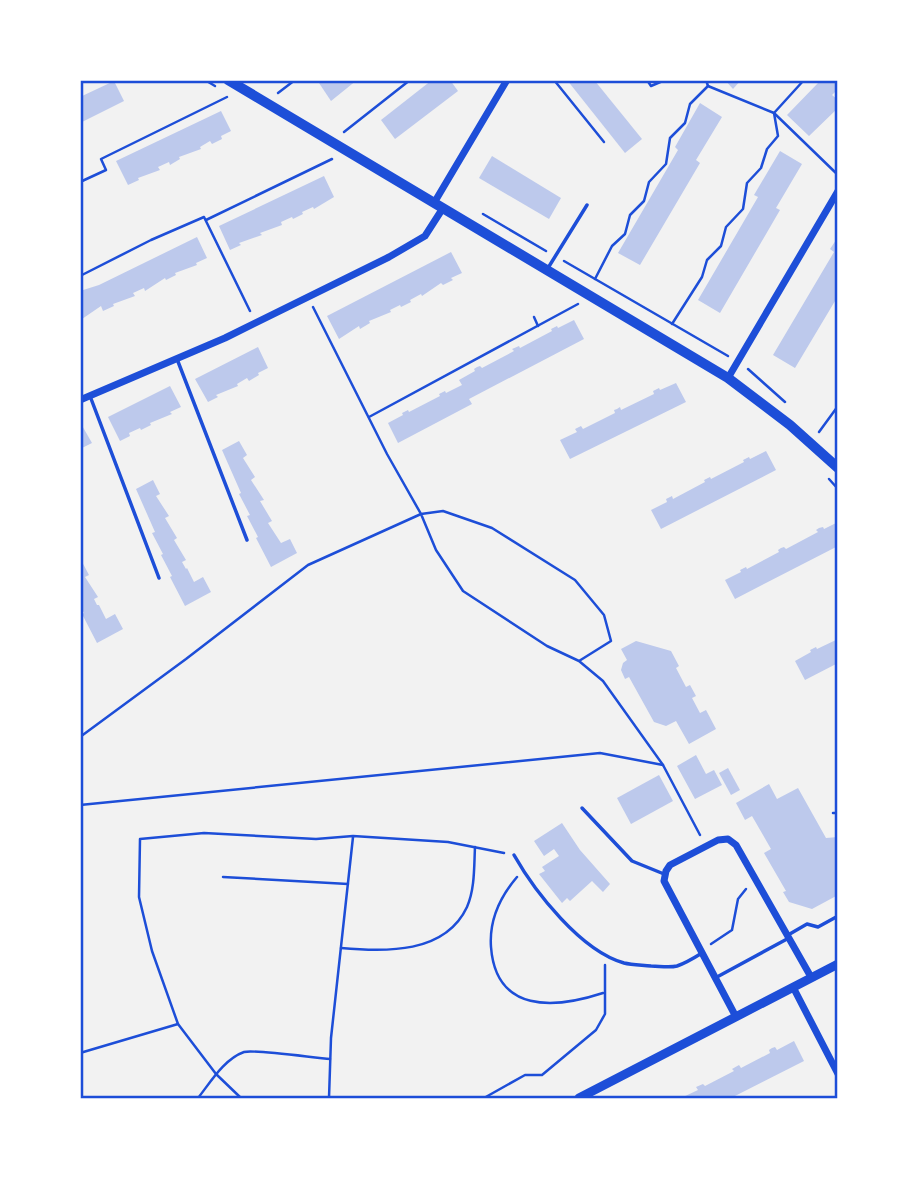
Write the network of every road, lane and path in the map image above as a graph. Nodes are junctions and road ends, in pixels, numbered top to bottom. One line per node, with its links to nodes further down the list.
1 (228, 80): 21 (main road)
2 (295, 80): 11 (path)
3 (410, 80): 14 (path)
4 (508, 80): 21 (street)
5 (554, 80): 15 (path)
6 (647, 80): 7 (path)
7 (665, 80)
8 (706, 80): 10 (path)
9 (804, 80): 13 (path)
10 (708, 86): 13 (path); 25 (path)
11 (278, 93)
12 (230, 95): 18 (path)
13 (774, 113): 17 (path); 30 (path)
14 (344, 132)
15 (604, 142)
16 (334, 157): 22 (path)
17 (838, 175)
18 (80, 182)
19 (838, 191): 33 (street)
20 (587, 205): 23 (lane)
21 (439, 206): 23 (main road); 26 (street)
22 (205, 220): 24 (path); 29 (path)
23 (547, 269): 33 (main road)
24 (80, 276)
25 (595, 279)
26 (308, 298): 29 (street); 37 (path)
27 (582, 302): 31 (path)
28 (534, 317): 31 (path)
29 (256, 323): 32 (street)
30 (672, 324)
31 (538, 326): 37 (path)
32 (177, 359): 34 (street); 41 (lane)
33 (728, 378): 39 (main road)
34 (90, 396): 35 (street); 42 (lane)
35 (80, 400)
36 (838, 406): 38 (path)
37 (369, 417): 40 (path)
38 (819, 432)
39 (838, 468)
40 (421, 514): 43 (path); 43 (path); 44 (path)
41 (247, 540)
42 (159, 578)
43 (579, 662): 45 (path)
44 (80, 737)
45 (663, 765): 46 (path); 49 (path)
46 (80, 805)
47 (582, 808): 53 (lane)
48 (353, 836): 50 (path); 56 (path); 68 (path)
49 (706, 846): 53 (street); 55 (street)
50 (475, 847): 51 (path); 59 (path)
51 (514, 855): 52 (lane)
52 (523, 871): 61 (lane); 66 (path)
53 (664, 874): 60 (street)
54 (223, 877): 56 (path)
55 (758, 883): 58 (street); 60 (path)
56 (348, 884): 59 (path)
57 (838, 916): 58 (lane)
58 (788, 936): 63 (street); 64 (lane)
59 (341, 948): 70 (path)
60 (701, 952): 61 (lane); 64 (street)
61 (606, 954): 66 (path)
62 (838, 964): 63 (street)
63 (811, 977): 65 (street)
64 (715, 978): 67 (street)
65 (793, 987): 67 (street); 72 (street)
66 (603, 993): 76 (path)
67 (736, 1017): 77 (street)
68 (178, 1024): 69 (path); 71 (path)
69 (80, 1053)
70 (330, 1059): 71 (path); 75 (path)
71 (216, 1074): 73 (path); 74 (path)
72 (838, 1074)
73 (198, 1098)
74 (240, 1098)
75 (329, 1098)
76 (484, 1098)
77 (579, 1098)

